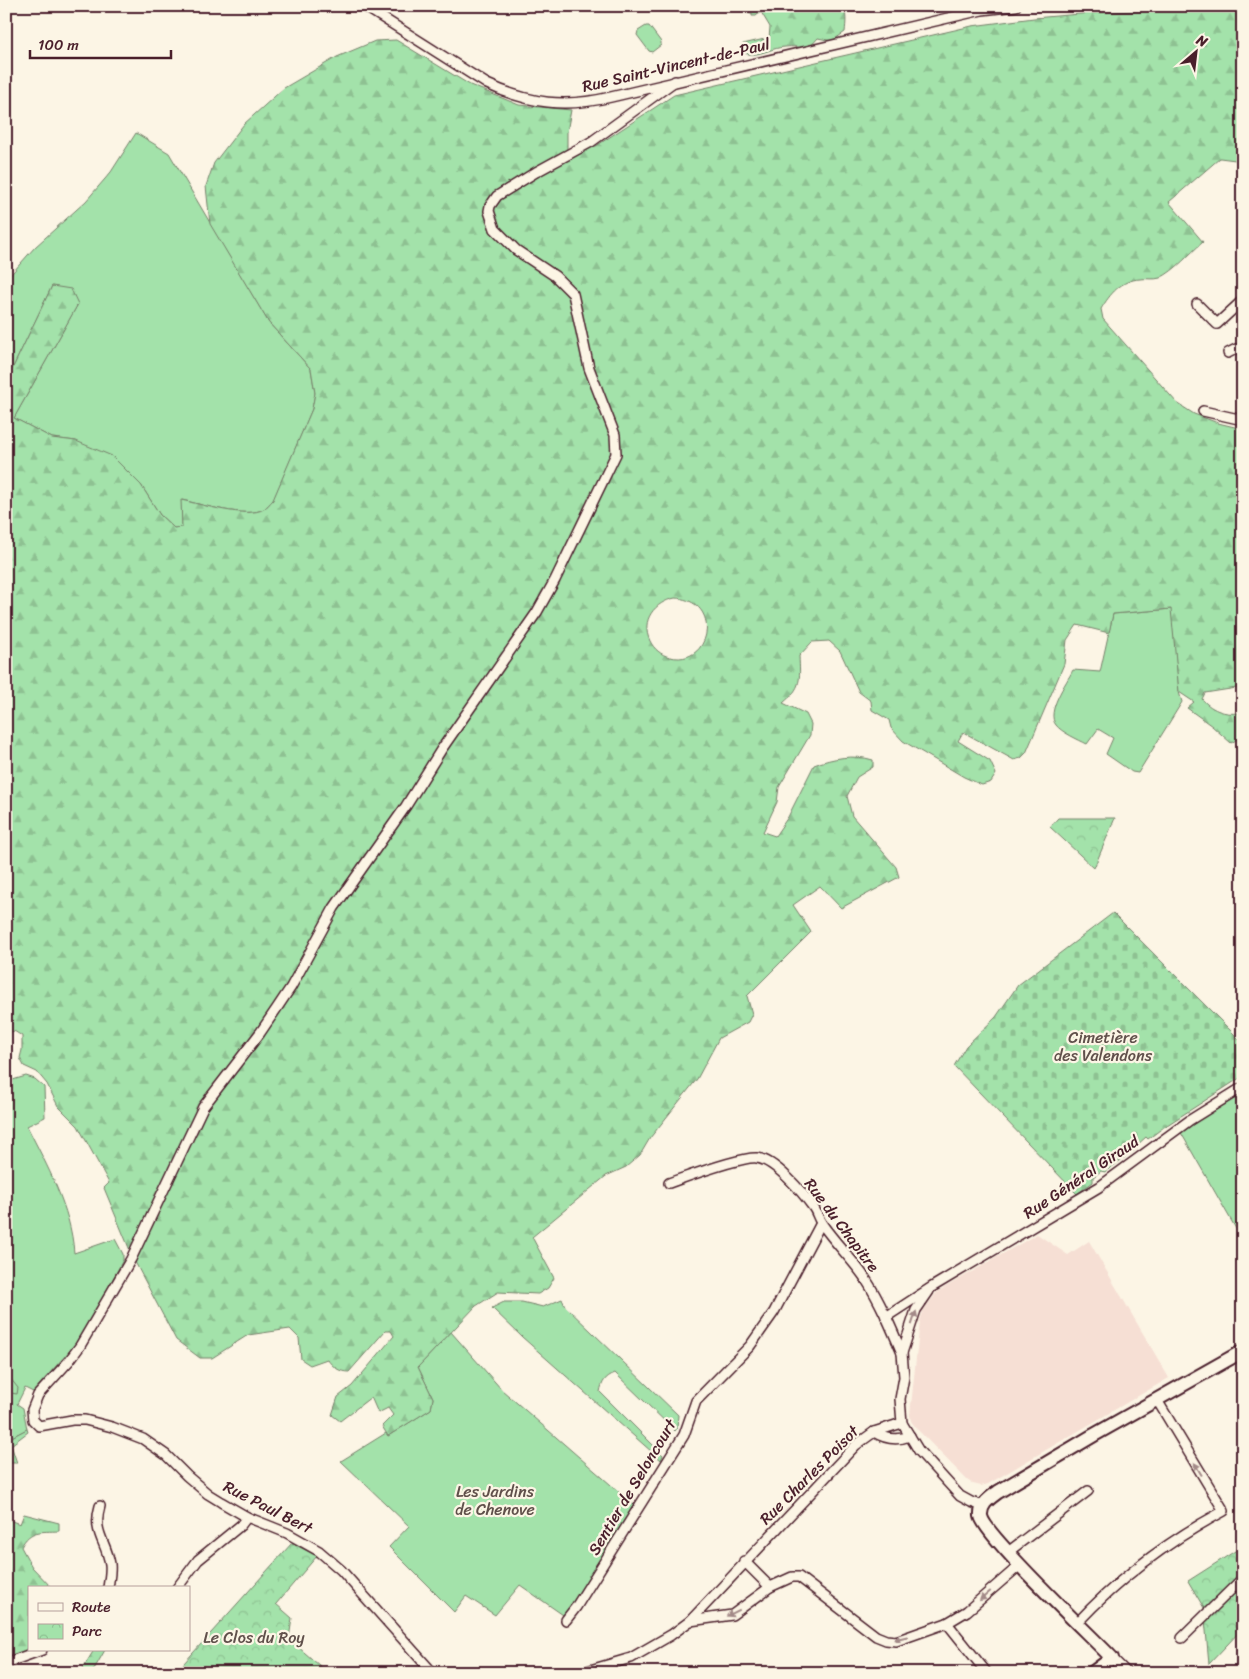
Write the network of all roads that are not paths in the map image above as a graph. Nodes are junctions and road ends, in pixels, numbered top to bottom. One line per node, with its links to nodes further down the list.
1 (364, 6): 4 (street, Rue Saint-Vincent-de-Paul)
2 (1016, 6): 3 (street, Rue Saint-Vincent-de-Paul)
3 (982, 8): 4 (street, Rue Saint-Vincent-de-Paul)
4 (675, 81): 25 (street, Rue Paul Bert)
5 (1243, 300): 6 (street)
6 (1197, 304)
7 (1243, 349): 8 (street)
8 (1228, 353)
9 (1203, 411): 10 (street)
10 (1243, 420)
11 (1243, 1087): 14 (street, Rue Général Giraud)
12 (669, 1183): 13 (street, Rue du Chapitre)
13 (821, 1223): 15 (street, Rue du Chapitre); 33 (street, Sentier de Seloncourt)
14 (932, 1287): 15 (street, Rue Général Giraud); 16 (street, Rue Général Giraud, one-way to 14)
15 (886, 1317): 16 (street, Rue du Chapitre)
16 (902, 1353): 19 (street, Rue Général Giraud)
17 (1241, 1356): 18 (street)
18 (1157, 1400): 24 (street); 35 (street, one-way to 18)
19 (902, 1422): 20 (street, Rue Charles Poisot); 21 (street)
20 (874, 1432): 21 (street); 27 (street, Rue Charles Poisot)
21 (910, 1436): 24 (street)
22 (1088, 1491): 26 (street)
23 (100, 1506): 30 (street)
24 (983, 1506): 26 (street)
25 (247, 1517): 31 (street); 41 (street, Rue Paul Bert)
26 (1008, 1552): 28 (street)
27 (744, 1561): 32 (street); 34 (street, Rue Charles Poisot)
28 (1020, 1565): 35 (street); 36 (street, one-way to 36)
29 (1243, 1578): 37 (street)
30 (108, 1586)
31 (178, 1586)
32 (770, 1587): 34 (street, one-way to 34); 36 (street, one-way to 32)
33 (566, 1620)
34 (690, 1621): 42 (street, Rue Charles Poisot)
35 (1077, 1622): 39 (street)
36 (946, 1623): 43 (street)
37 (1182, 1638)
38 (36, 1652): 40 (street)
39 (1112, 1658): 44 (street); 45 (street)
40 (6, 1663)
41 (433, 1673)
42 (580, 1673)
43 (987, 1673)
44 (1092, 1673)
45 (1127, 1673)

